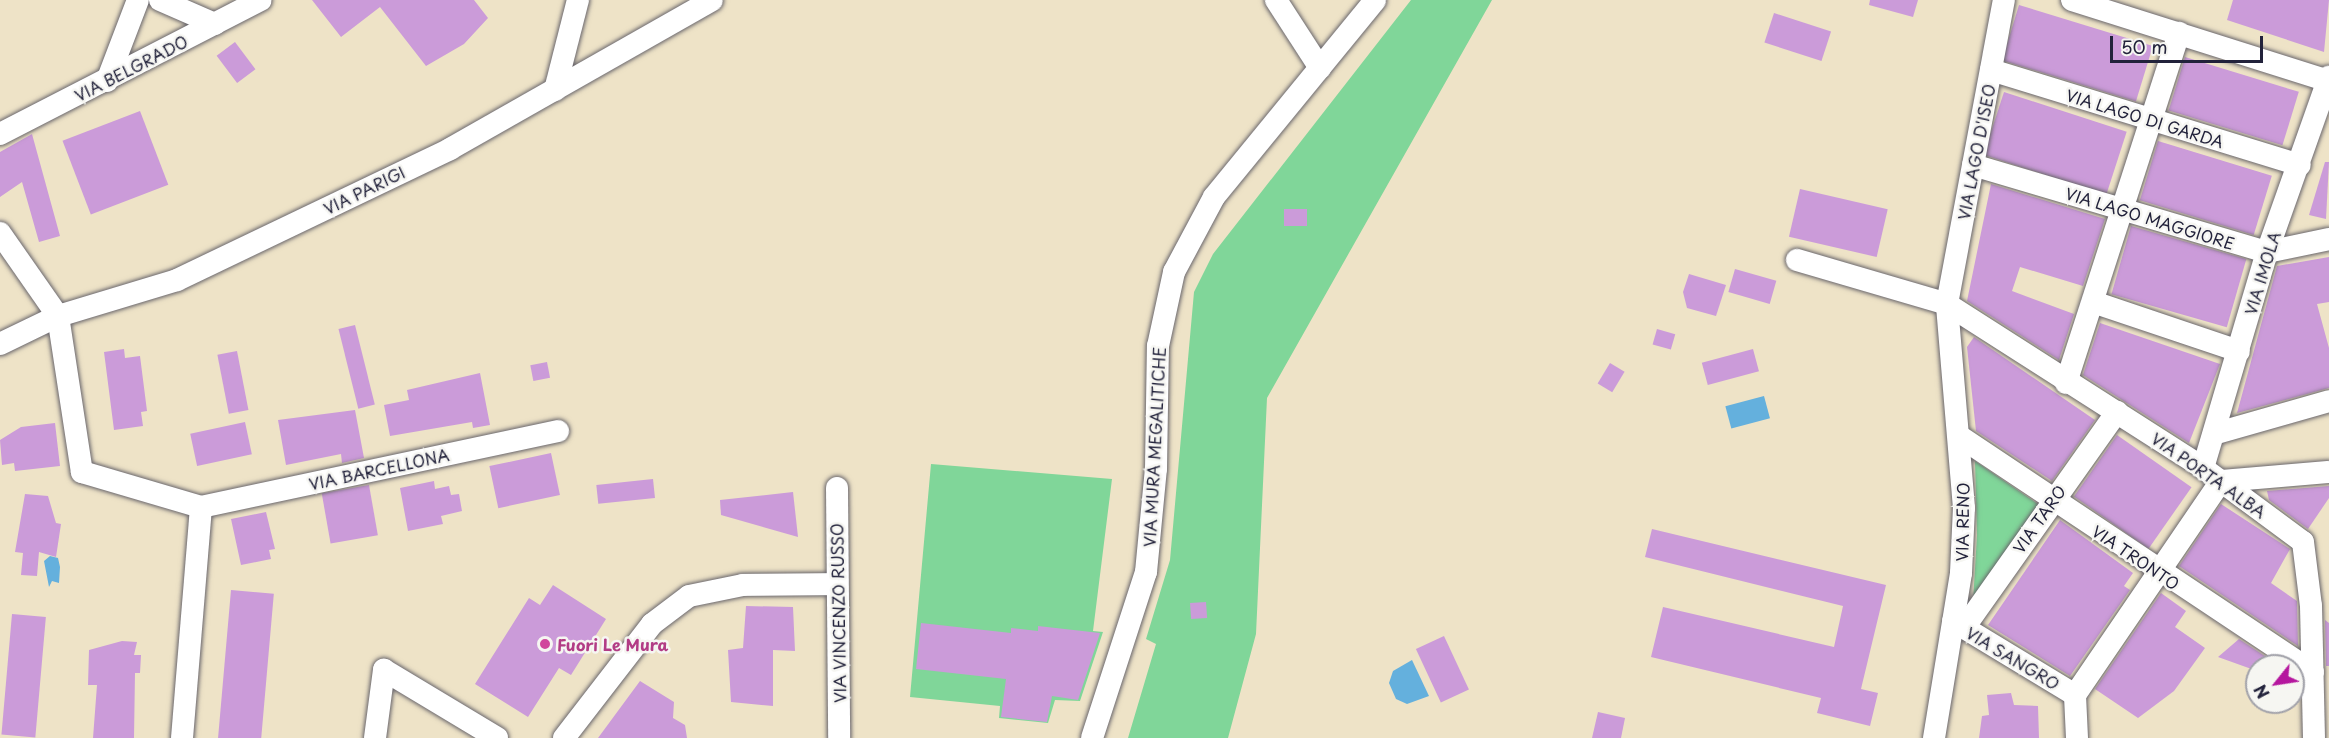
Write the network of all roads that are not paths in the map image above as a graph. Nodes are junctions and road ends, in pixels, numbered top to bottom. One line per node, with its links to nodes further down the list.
1 (138, 0): 15 (street)
2 (160, 0): 10 (street)
3 (261, 0): 10 (street, VIA BELGRADO)
4 (578, 0): 16 (street)
5 (712, 0): 16 (street, VIA PARIGI)
6 (1276, 0): 12 (street)
7 (1376, 0): 12 (street, VIA MURA MEGALITICHE)
8 (2004, 0): 13 (street, VIA LAGO D'ISEO)
9 (2080, 1): 11 (street)
10 (215, 24): 15 (street, VIA BELGRADO)
11 (2179, 33): 14 (street); 17 (street)
12 (1320, 68): 54 (street, VIA MURA MEGALITICHE)
13 (1991, 70): 17 (street, VIA LAGO DI GARDA); 19 (street, VIA LAGO D'ISEO)
14 (2329, 80): 20 (street, VIA IMOLA)
15 (107, 81): 18 (street, VIA BELGRADO)
16 (555, 90): 28 (street, VIA PARIGI)
17 (2151, 121): 20 (street, VIA LAGO DI GARDA); 21 (street)
18 (0, 134)
19 (1973, 165): 21 (street, VIA LAGO MAGGIORE); 27 (street, VIA LAGO D'ISEO)
20 (2300, 165): 24 (street, VIA IMOLA)
21 (2121, 209): 24 (street, VIA LAGO MAGGIORE); 26 (street)
22 (0, 233): 28 (street)
23 (2329, 239): 24 (street, VIA LAGO MAGGIORE)
24 (2266, 252): 30 (street, VIA IMOLA)
25 (1797, 260): 27 (street, VIA PORTA ALBA)
26 (2093, 302): 30 (street); 31 (street)
27 (1947, 304): 31 (street, VIA PORTA ALBA); 36 (street, VIA RENO)
28 (58, 316): 29 (street, VIA PARIGI); 41 (street)
29 (0, 344)
30 (2239, 351): 35 (street, VIA IMOLA)
31 (2066, 383): 33 (street, VIA PORTA ALBA)
32 (2329, 401): 35 (street)
33 (2117, 411): 38 (street, VIA PORTA ALBA); 40 (street, VIA TARO)
34 (558, 431): 41 (street, VIA BARCELLONA)
35 (2217, 433): 38 (street, VIA IMOLA)
36 (1962, 438): 40 (street, VIA TRONTO); 45 (street, VIA RENO)
37 (2329, 472): 38 (street)
38 (2212, 474): 42 (street, VIA IMOLA); 44 (street, VIA PORTA ALBA)
39 (837, 488): 43 (street, VIA VINCENZO RUSSO)
40 (2051, 500): 42 (street, VIA TRONTO); 45 (street, VIA TARO)
41 (201, 507): 49 (street)
42 (2159, 573): 46 (street, VIA TRONTO); 47 (street, VIA IMOLA)
43 (836, 584): 52 (street); 53 (street, VIA VINCENZO RUSSO)
44 (2320, 605): 46 (street, VIA PORTA ALBA)
45 (1958, 624): 47 (street, VIA SANGRO); 55 (street, VIA RENO)
46 (2313, 672): 48 (street, VIA PORTA ALBA)
47 (2075, 694): 56 (street)
48 (2319, 724)
49 (182, 738)
50 (375, 738): 51 (street)
51 (497, 738)
52 (564, 738)
53 (839, 738)
54 (1092, 738)
55 (1935, 738)
56 (2077, 738)

